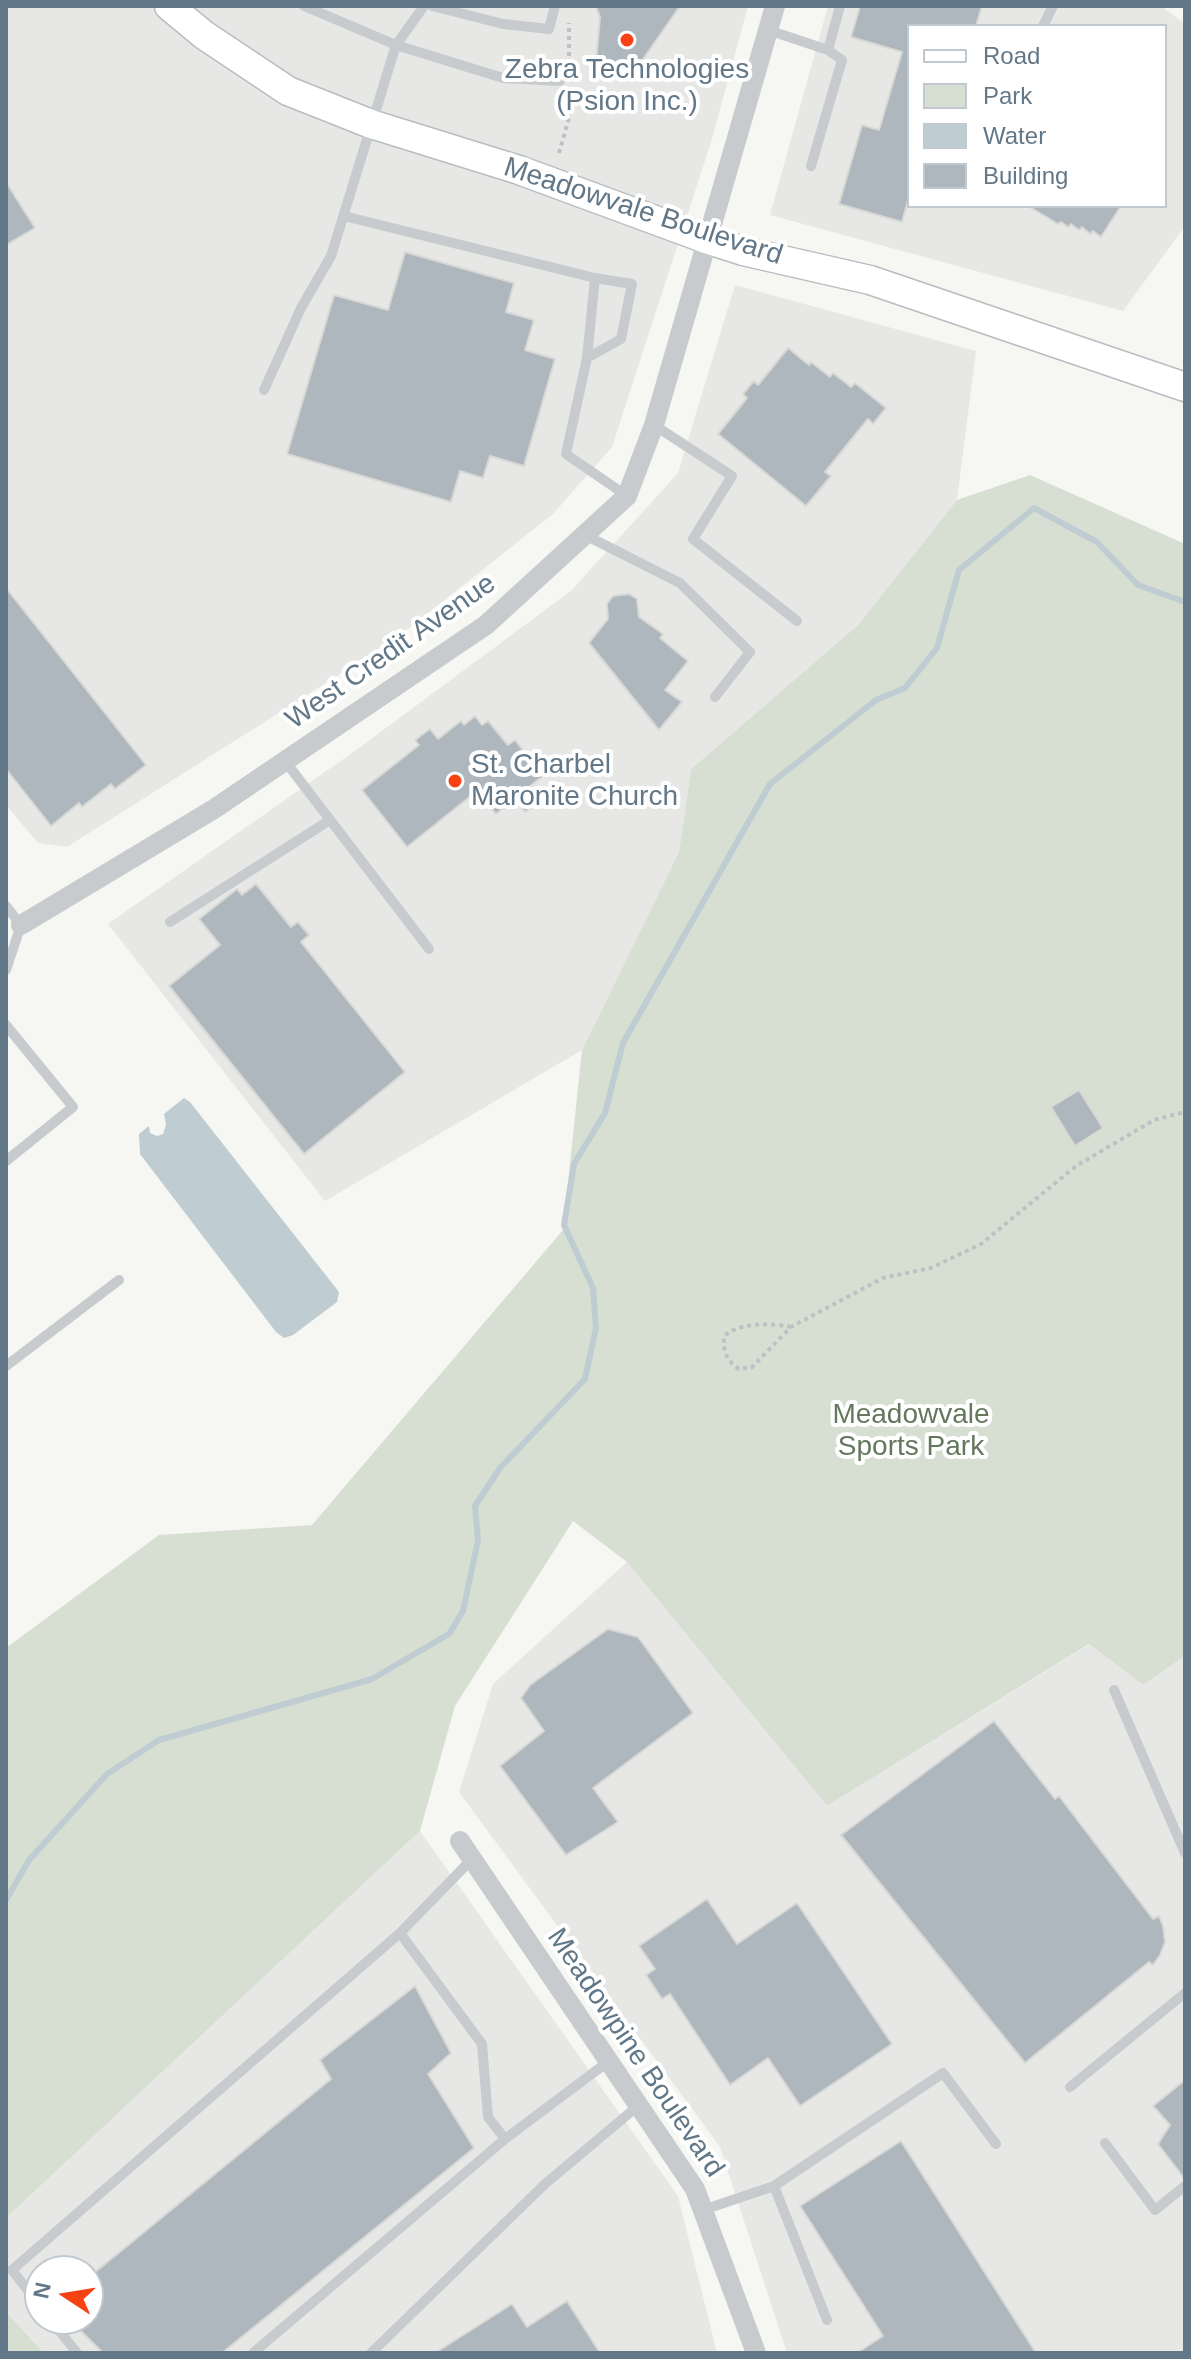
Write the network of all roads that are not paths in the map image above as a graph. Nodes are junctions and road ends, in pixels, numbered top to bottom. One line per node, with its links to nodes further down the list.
1 (169, 6): 14 (main road, Meadowvale Boulevard)
2 (304, 6): 11 (lane)
3 (424, 6): 11 (lane)
4 (432, 6): 5 (lane)
5 (555, 6)
6 (775, 6): 10 (street, West Credit Avenue)
7 (840, 6): 12 (lane)
8 (1053, 6): 9 (lane)
9 (1044, 24)
10 (768, 30): 12 (lane); 17 (street, West Credit Avenue)
11 (396, 45): 13 (lane); 14 (lane)
12 (828, 50): 15 (lane)
13 (560, 81)
14 (371, 124): 16 (lane); 17 (main road, Meadowvale Boulevard)
15 (811, 166)
16 (344, 216): 18 (lane); 21 (lane)
17 (709, 240): 20 (main road, Meadowvale Boulevard); 22 (street, West Credit Avenue)
18 (595, 278): 19 (lane); 19 (lane)
19 (587, 358): 23 (lane)
20 (1185, 387)
21 (264, 390)
22 (654, 425): 23 (street, West Credit Avenue); 25 (lane)
23 (627, 496): 24 (street, West Credit Avenue)
24 (585, 535): 26 (lane); 27 (street, West Credit Avenue)
25 (797, 621)
26 (715, 697)
27 (285, 761): 28 (lane); 31 (street, West Credit Avenue)
28 (330, 820): 30 (lane); 32 (lane)
29 (6, 906): 31 (lane)
30 (170, 922)
31 (14, 928): 33 (lane)
32 (429, 949)
33 (6, 970)
34 (6, 1025): 35 (lane)
35 (6, 1161)
36 (119, 1280): 37 (lane)
37 (6, 1366)
38 (1114, 1690): 40 (lane)
39 (460, 1841): 41 (street, Meadowpine Boulevard)
40 (1185, 1853)
41 (472, 1859): 42 (lane); 44 (street, Meadowpine Boulevard)
42 (400, 1933): 47 (lane); 53 (lane)
43 (1185, 1993): 45 (lane)
44 (609, 2061): 46 (street, Meadowpine Boulevard); 47 (lane)
45 (1070, 2087)
46 (639, 2105): 52 (street, Meadowpine Boulevard); 60 (lane)
47 (505, 2139): 59 (lane)
48 (1105, 2143): 51 (lane)
49 (996, 2144): 50 (lane)
50 (774, 2186): 52 (lane); 56 (lane)
51 (1185, 2186)
52 (703, 2210): 61 (street, Meadowpine Boulevard)
53 (29, 2255)
54 (24, 2260): 55 (lane)
55 (24, 2285)
56 (827, 2320)
57 (63, 2335): 58 (lane)
58 (77, 2353)
59 (253, 2353)
60 (371, 2353)
61 (756, 2353)

